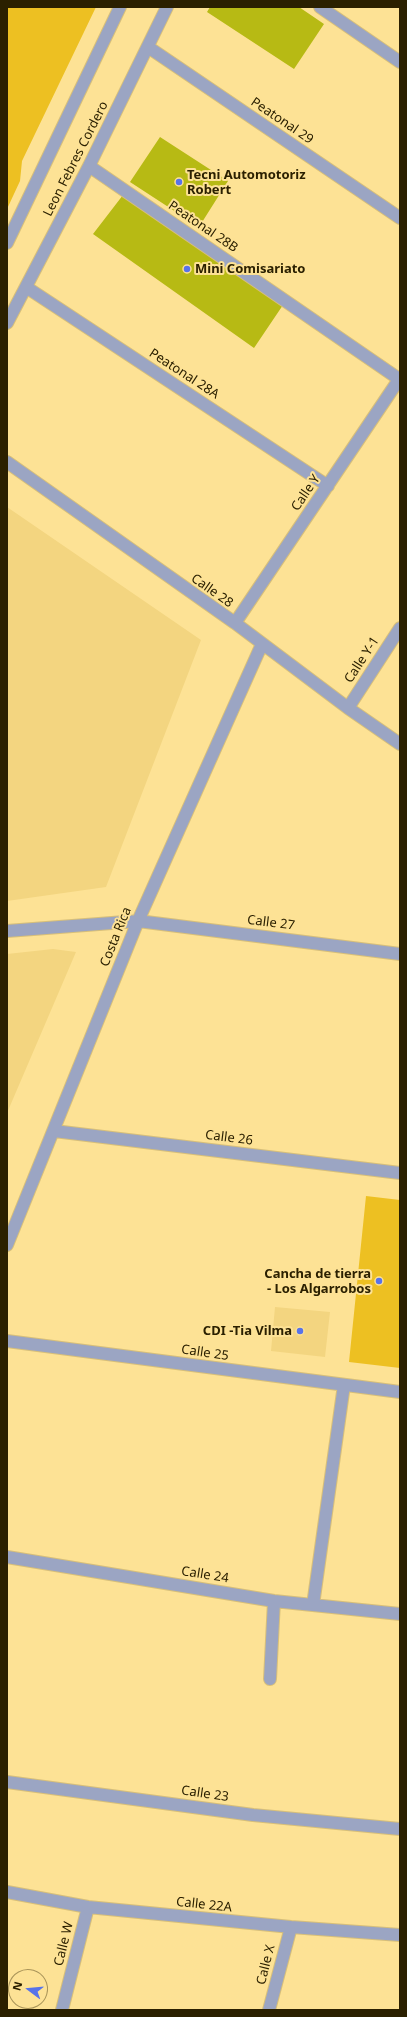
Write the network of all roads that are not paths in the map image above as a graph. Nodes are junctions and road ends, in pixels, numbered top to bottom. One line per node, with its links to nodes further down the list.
1 (120, 7): 8 (street, Leon Febres Cordero)
2 (167, 7): 4 (street, Leon Febres Cordero)
3 (320, 7): 5 (street)
4 (148, 47): 6 (street, Leon Febres Cordero); 7 (street, Peatonal 29)
5 (400, 62)
6 (89, 166): 9 (street, Leon Febres Cordero); 11 (street, Peatonal 28B)
7 (400, 218)
8 (7, 243)
9 (26, 286): 10 (street, Leon Febres Cordero); 13 (street, Peatonal 28A)
10 (7, 323)
11 (400, 378): 13 (street, Calle Y)
12 (7, 462): 14 (street, Calle 28)
13 (328, 486): 14 (street, Calle Y)
14 (234, 623): 16 (street, Calle 28)
15 (400, 628): 17 (street, Calle Y-1)
16 (262, 644): 17 (street, Calle 28); 19 (street, Costa Rica)
17 (348, 708): 18 (street, Calle 28)
18 (400, 744)
19 (138, 921): 20 (street, Calle 27); 21 (street, Calle 27); 22 (street, Costa Rica)
20 (7, 931)
21 (400, 954)
22 (54, 1131): 23 (street, Calle 26); 24 (street, Costa Rica)
23 (400, 1173)
24 (7, 1245)
25 (7, 1341): 26 (street, Calle 25)
26 (344, 1386): 27 (street, Calle 25); 30 (street)
27 (400, 1392)
28 (7, 1557): 29 (street, Calle 24)
29 (274, 1601): 30 (street, Calle 24); 32 (street)
30 (313, 1605): 31 (street, Calle 24)
31 (400, 1614)
32 (270, 1679)
33 (7, 1782): 34 (street, Calle 23)
34 (400, 1829)
35 (7, 1892): 36 (street, Calle 22A)
36 (88, 1907): 37 (street, Calle 22A); 39 (street, Calle W)
37 (291, 1927): 38 (street, Calle 22A); 40 (street, Calle X)
38 (400, 1935)
39 (62, 2010)
40 (269, 2010)

